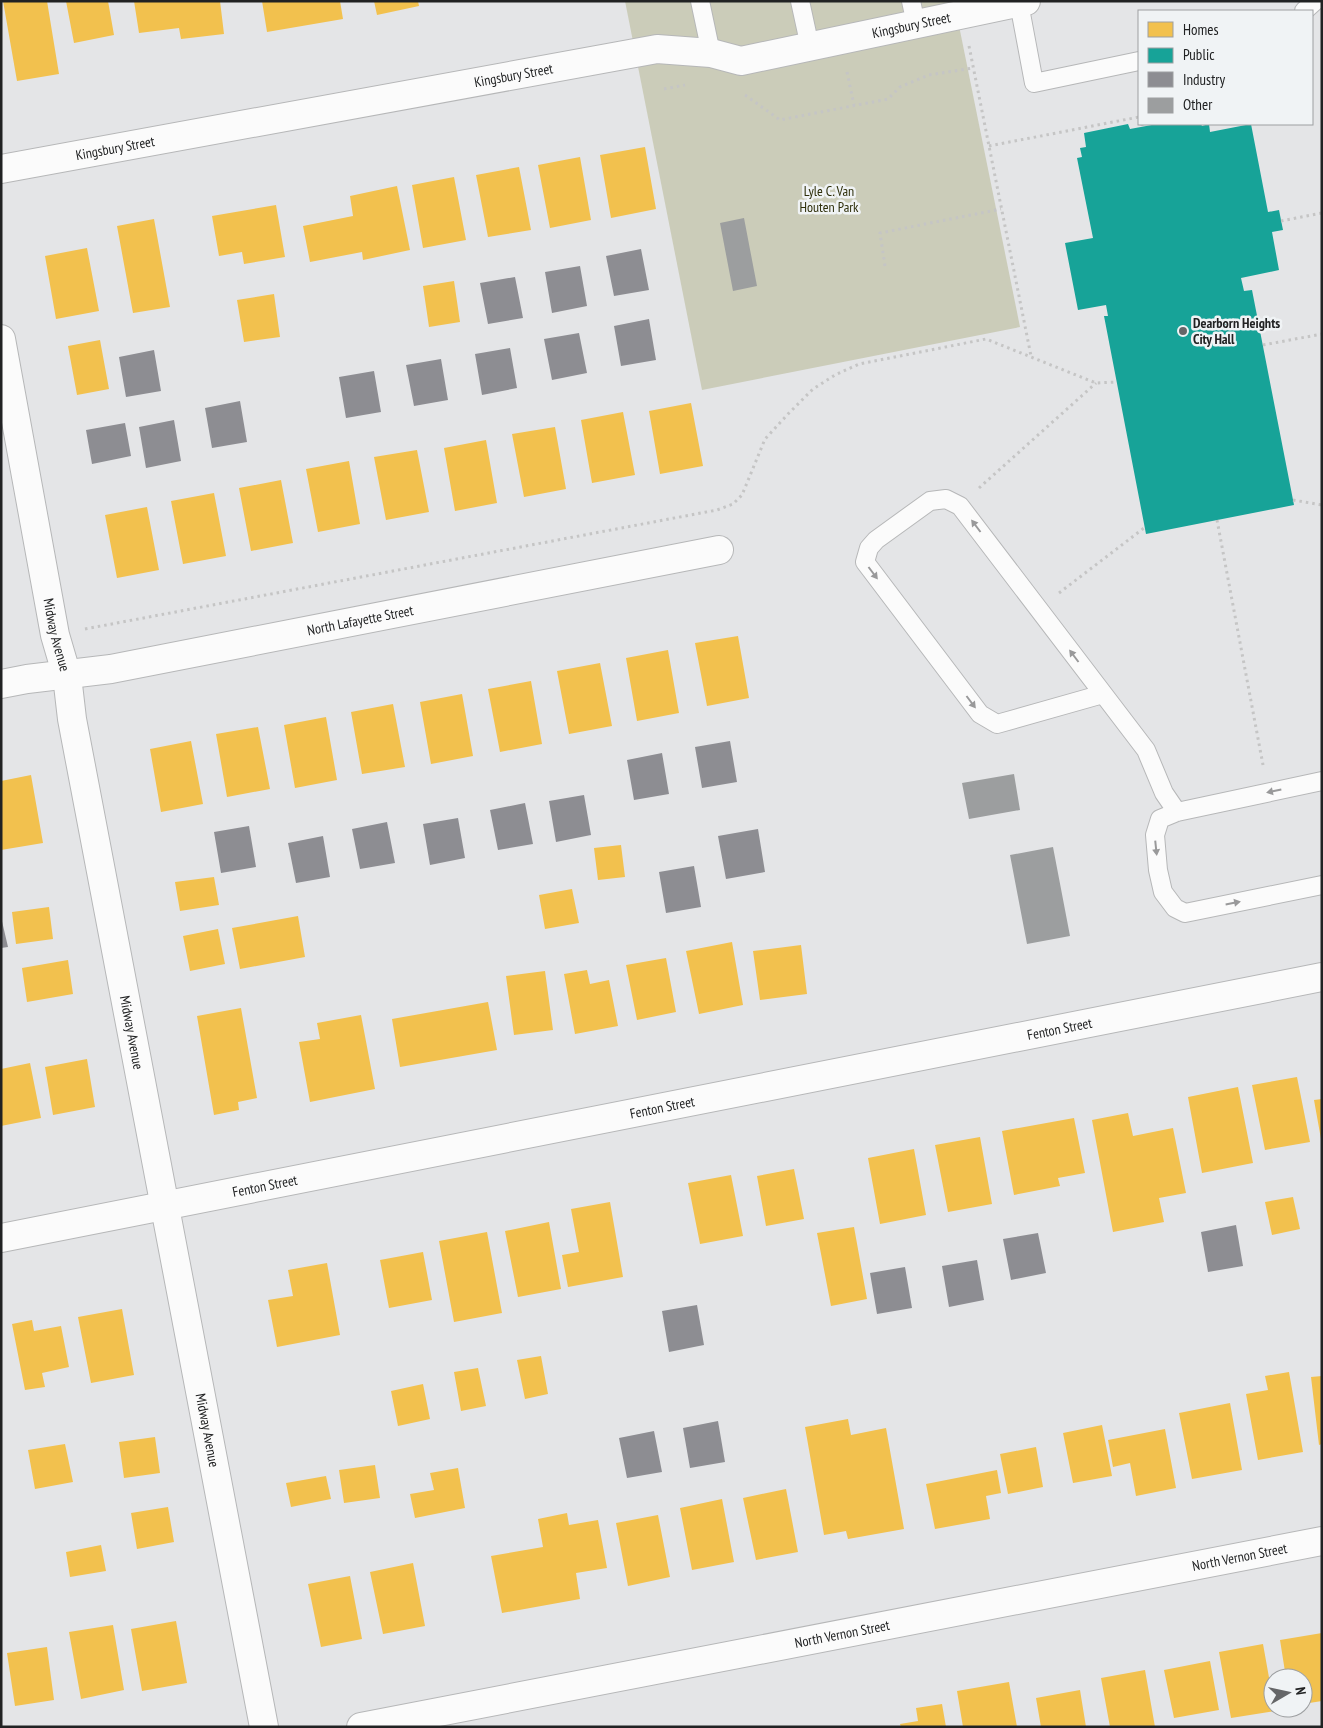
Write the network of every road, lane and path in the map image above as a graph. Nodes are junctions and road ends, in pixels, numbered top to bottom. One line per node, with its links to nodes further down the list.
1 (700, 1): 9 (lane)
2 (800, 1): 8 (lane)
3 (1315, 1): 5 (lane)
4 (1022, 2): 7 (street, Kingsbury Street); 10 (lane)
5 (1305, 10)
6 (913, 13): 7 (street, Kingsbury Street); 8 (street, Kingsbury Street)
7 (962, 15): 11 (path)
8 (810, 47): 9 (street, Kingsbury Street)
9 (711, 54): 17 (street, Kingsbury Street)
10 (1138, 61)
11 (973, 68): 14 (path); 16 (path)
12 (687, 85): 13 (path)
13 (664, 89)
14 (739, 93)
15 (1138, 117): 16 (path)
16 (988, 146): 18 (path)
17 (1, 169)
18 (1002, 209): 21 (path); 25 (path)
19 (1322, 213): 20 (path)
20 (1282, 221)
21 (885, 266)
22 (1322, 334): 24 (path)
23 (1, 339): 35 (street, Midway Avenue)
24 (1263, 345)
25 (1031, 356): 27 (path); 35 (path)
26 (1116, 382): 27 (path)
27 (1096, 383): 30 (path)
28 (1293, 500): 29 (path)
29 (1322, 505)
30 (960, 506): 34 (lane, one-way to 30); 38 (lane, one-way to 38)
31 (1217, 520): 40 (path)
32 (1144, 528): 34 (path)
33 (719, 550): 36 (street, North Lafayette Street)
34 (1038, 609): 38 (lane, one-way to 34)
35 (55, 635): 36 (street, Midway Avenue)
36 (67, 676): 37 (street, North Lafayette Street); 44 (street, Midway Avenue)
37 (1, 684)
38 (1104, 694): 41 (lane)
39 (1322, 781): 40 (lane, one-way to 40)
40 (1268, 792): 41 (lane)
41 (1177, 812): 42 (lane, one-way to 42)
42 (1322, 885)
43 (1322, 977): 44 (street, Fenton Street)
44 (166, 1206): 45 (street, Fenton Street); 47 (street, Midway Avenue)
45 (1, 1238)
46 (1322, 1541): 48 (street, North Vernon Street)
47 (264, 1727)
48 (361, 1727)

